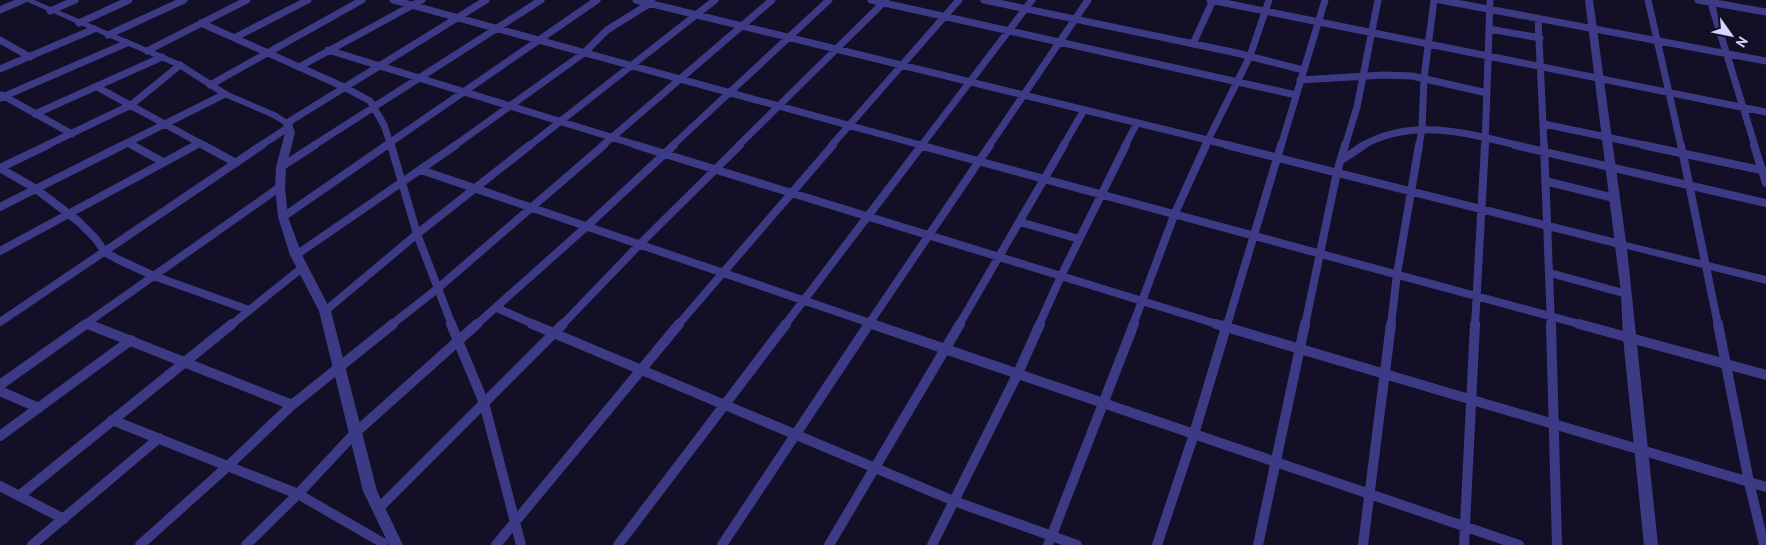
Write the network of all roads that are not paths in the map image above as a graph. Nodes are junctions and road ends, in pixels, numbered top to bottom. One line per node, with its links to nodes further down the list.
1 (23, 0): 38 (street)
2 (27, 0): 39 (street)
3 (75, 0): 39 (street)
4 (129, 0): 48 (street)
5 (184, 0): 57 (street)
6 (247, 0): 49 (street)
7 (308, 0): 58 (street)
8 (362, 0): 71 (street)
9 (393, 0): 36 (street)
10 (422, 0): 36 (street)
11 (486, 0): 44 (street)
12 (541, 0): 51 (street)
13 (596, 0): 62 (street)
14 (636, 0): 34 (street)
15 (715, 0): 42 (street)
16 (772, 0): 50 (street)
17 (829, 0): 59 (street)
18 (871, 0): 32 (street)
19 (959, 0): 43 (street)
20 (984, 0): 37 (street)
21 (1032, 0): 37 (street)
22 (1088, 0): 46 (street)
23 (1212, 0): 40 (street); 66 (street)
24 (1269, 0): 40 (street)
25 (1325, 0): 47 (street)
26 (1378, 0): 56 (street)
27 (1434, 0): 67 (street)
28 (1440, 0): 35 (street)
29 (1589, 0): 53 (street)
30 (1648, 0): 63 (street)
31 (1698, 0): 33 (street)
32 (884, 1): 43 (street); 69 (street)
33 (1710, 1): 41 (street); 73 (street)
34 (652, 2): 42 (street); 72 (street)
35 (1490, 4): 45 (street); 52 (street)
36 (412, 5): 44 (street); 68 (street)
37 (1025, 9): 46 (street); 55 (street)
38 (0, 10)
39 (50, 11): 48 (street)
40 (1266, 11): 47 (street); 74 (street)
41 (1766, 12)
42 (696, 15): 50 (street); 80 (street)
43 (945, 17): 55 (street); 81 (street)
44 (458, 18): 51 (street); 84 (street)
45 (1538, 18): 53 (street); 60 (street)
46 (1073, 20): 64 (street); 66 (street)
47 (1318, 21): 56 (street); 86 (street)
48 (79, 23): 54 (street)
49 (201, 23): 58 (street); 70 (street)
50 (741, 26): 59 (street); 90 (street)
51 (498, 28): 62 (street); 89 (street)
52 (1489, 28): 60 (street); 75 (street)
53 (1593, 28): 63 (street); 91 (street)
54 (94, 29): 57 (street); 76 (street)
55 (1008, 31): 64 (street); 93 (street)
56 (1371, 32): 67 (street); 87 (street)
57 (108, 35): 65 (street)
58 (236, 37): 71 (street)
59 (789, 38): 69 (street); 100 (street)
60 (1540, 38): 82 (street)
61 (0, 40): 76 (street)
62 (539, 40): 72 (street); 98 (street)
63 (1658, 41): 73 (street); 99 (street)
64 (1058, 42): 94 (street); 103 (street)
65 (127, 43): 70 (street); 105 (street)
66 (1193, 44): 74 (street)
67 (1428, 44): 75 (street); 88 (street)
68 (328, 50): 83 (street); 84 (street)
69 (836, 50): 81 (street); 109 (street)
70 (147, 52): 77 (street)
71 (268, 52): 83 (street); 95 (street)
72 (584, 53): 80 (street); 108 (street)
73 (1725, 54): 78 (street); 110 (street)
74 (1250, 56): 86 (street); 94 (street)
75 (1489, 56): 82 (street); 101 (street)
76 (30, 57): 85 (street)
77 (162, 57): 79 (street); 96 (street)
78 (1766, 62)
79 (180, 65): 95 (street); 106 (street)
80 (632, 66): 90 (street); 114 (street)
81 (900, 66): 93 (street); 119 (street)
82 (1541, 66): 91 (street); 117 (street)
83 (298, 67): 97 (street)
84 (379, 67): 89 (street); 97 (street)
85 (0, 69)
86 (1303, 70): 92 (street)
87 (1364, 76): 88 (street); 92 (street); 134 (street)
88 (1424, 78): 101 (street); 120 (street)
89 (418, 79): 98 (street); 107 (street)
90 (680, 79): 100 (street); 124 (street)
91 (1600, 79): 99 (street); 123 (street)
92 (1300, 80): 104 (street)
93 (969, 82): 103 (street); 129 (street)
94 (1237, 83): 104 (street); 125 (street)
95 (210, 85): 102 (street)
96 (97, 87): 106 (street); 113 (street)
97 (344, 87): 107 (street); 118 (street)
98 (463, 92): 108 (street); 126 (street)
99 (1669, 92): 110 (street); 131 (street)
100 (730, 93): 109 (street); 132 (street)
101 (1487, 93): 122 (street)
102 (225, 94): 116 (street); 118 (street)
103 (1022, 95): 111 (street); 135 (street)
104 (1296, 95): 133 (street)
105 (2, 96): 113 (street)
106 (131, 105): 116 (street); 121 (street)
107 (374, 107): 126 (street); 138 (street)
108 (509, 107): 114 (street); 141 (street)
109 (779, 107): 119 (street); 142 (street)
110 (1743, 107): 112 (street); 143 (street)
111 (1084, 110): 115 (street); 145 (street)
112 (1766, 112)
113 (36, 114): 121 (street)
114 (560, 122): 124 (street); 152 (street)
115 (1137, 123): 125 (street); 155 (street)
116 (166, 124): 127 (street); 128 (street)
117 (1544, 124): 123 (street); 130 (street)
118 (288, 125): 137 (street); 138 (street)
119 (849, 126): 129 (street); 154 (street)
120 (1422, 129): 122 (street); 134 (street); 153 (street)
121 (72, 134): 139 (street)
122 (1486, 136): 130 (street); 160 (street)
123 (1606, 137): 131 (street); 140 (street)
124 (612, 138): 132 (street); 159 (street)
125 (1208, 140): 133 (street); 162 (street)
126 (389, 142): 147 (street); 164 (street)
127 (200, 143): 136 (street); 137 (street)
128 (128, 144): 136 (street); 151 (street)
129 (922, 145): 135 (street); 163 (street)
130 (1544, 153): 140 (street); 146 (street)
131 (1682, 153): 143 (street); 149 (street)
132 (665, 154): 142 (street); 167 (street)
133 (1278, 158): 144 (street); 170 (street)
134 (1343, 159): 144 (street)
135 (979, 160): 145 (street); 169 (street)
136 (163, 162): 161 (street)
137 (236, 163): 175 (street)
138 (281, 167): 150 (street)
139 (0, 168): 151 (street)
140 (1610, 168): 149 (street); 156 (street)
141 (421, 170): 147 (street); 152 (street)
142 (716, 170): 154 (street); 173 (street)
143 (1764, 170): 148 (street)
144 (1337, 172): 153 (street); 176 (street)
145 (1045, 178): 155 (street); 165 (street)
146 (1545, 181): 156 (street); 166 (street)
147 (403, 183): 168 (street); 177 (street)
148 (1766, 183)
149 (1690, 186): 157 (street); 179 (street)
150 (280, 187): 164 (street); 184 (street)
151 (36, 189): 158 (street); 161 (street)
152 (474, 189): 159 (street); 168 (street)
153 (1410, 190): 160 (street); 183 (street)
154 (791, 193): 163 (street); 181 (street)
155 (1102, 193): 162 (street); 171 (street)
156 (1614, 198): 172 (street)
157 (1766, 203)
158 (0, 207)
159 (530, 208): 167 (street); 187 (street)
160 (1482, 208): 166 (street); 189 (street)
161 (68, 213): 174 (street); 175 (street)
162 (1175, 213): 170 (street); 190 (street)
163 (867, 216): 169 (street); 191 (street)
164 (282, 217): 177 (street)
165 (1020, 222): 171 (street); 178 (street)
166 (1548, 225): 172 (street); 182 (street)
167 (586, 227): 173 (street); 192 (street)
168 (417, 234): 187 (street); 194 (street)
169 (929, 235): 178 (street); 197 (street)
170 (1254, 235): 176 (street); 199 (street)
171 (1079, 239): 185 (street)
172 (1620, 244): 179 (street); 188 (street)
173 (639, 246): 181 (street); 200 (street)
174 (0, 250)
175 (105, 252): 184 (street); 196 (street)
176 (1320, 253): 183 (street); 204 (street)
177 (296, 255): 180 (street)
178 (1000, 257): 185 (street); 205 (street)
179 (1705, 265): 186 (street); 207 (street)
180 (303, 267): 193 (street); 194 (street)
181 (721, 272): 191 (street); 209 (street)
182 (1550, 273): 188 (street); 195 (street)
183 (1397, 274): 189 (street); 210 (street)
184 (154, 276): 193 (street); 198 (street)
185 (1061, 276): 190 (street); 211 (street)
186 (1766, 280)
187 (437, 290): 203 (street); 208 (street)
188 (1627, 294): 201 (street)
189 (1476, 295): 195 (street); 215 (street)
190 (1143, 300): 199 (street); 217 (street)
191 (804, 301): 197 (street); 219 (street)
192 (496, 308): 200 (street); 203 (street)
193 (249, 310): 206 (street)
194 (326, 311): 208 (street)
195 (1551, 316): 201 (street); 222 (street)
196 (0, 322)
197 (870, 323): 205 (street); 224 (street)
198 (88, 324): 202 (street); 213 (street)
199 (1225, 327): 204 (street); 225 (street)
200 (554, 334): 209 (street); 216 (street)
201 (1629, 338): 207 (street); 228 (street)
202 (131, 340): 206 (street); 220 (street)
203 (459, 342): 216 (street); 223 (street)
204 (1300, 348): 210 (street); 229 (street)
205 (946, 349): 211 (street); 231 (street)
206 (185, 361): 218 (street); 221 (street)
207 (1727, 364): 212 (street); 232 (street)
208 (338, 366): 218 (street); 223 (street)
209 (640, 370): 219 (street); 241 (street)
210 (1384, 372): 215 (street); 235 (street)
211 (1018, 373): 217 (street); 238 (street)
212 (1766, 374)
213 (0, 384)
214 (0, 391): 220 (street)
215 (1471, 399): 222 (street); 242 (street)
216 (484, 403): 239 (street); 241 (street)
217 (1104, 403): 225 (street); 244 (street)
218 (292, 405): 230 (street)
219 (726, 405): 224 (street); 246 (street)
220 (39, 408): 226 (street)
221 (112, 420): 227 (street); 237 (street)
222 (1554, 425): 228 (street); 262 (street)
223 (355, 433): 236 (street); 239 (street)
224 (795, 433): 231 (street); 253 (street)
225 (1194, 434): 229 (street); 257 (street)
226 (0, 436)
227 (159, 438): 230 (street); 240 (street)
228 (1642, 450): 232 (street); 263 (street)
229 (1277, 462): 235 (street); 258 (street)
230 (228, 466): 236 (street); 248 (street)
231 (874, 468): 238 (street); 254 (street)
232 (1749, 482): 234 (street); 264 (street)
233 (0, 486): 237 (street)
234 (1766, 487)
235 (1370, 493): 242 (street); 259 (street)
236 (298, 494): 245 (street); 249 (street)
237 (19, 496): 240 (street)
238 (954, 501): 244 (street); 255 (street)
239 (378, 509): 243 (street)
240 (64, 519): 247 (street)
241 (516, 522): 251 (street); 252 (street)
242 (1466, 526): 260 (street); 261 (street)
243 (391, 534): 245 (street); 250 (street)
244 (1050, 540): 256 (street)
245 (382, 544)
246 (621, 544)
247 (32, 545)
248 (140, 545)
249 (246, 545)
250 (396, 545)
251 (496, 545)
252 (521, 545)
253 (722, 545)
254 (829, 545)
255 (932, 545)
256 (1077, 545)
257 (1158, 545)
258 (1258, 545)
259 (1363, 545)
260 (1464, 545)
261 (1519, 545)
262 (1557, 545)
263 (1652, 545)
264 (1764, 545)

